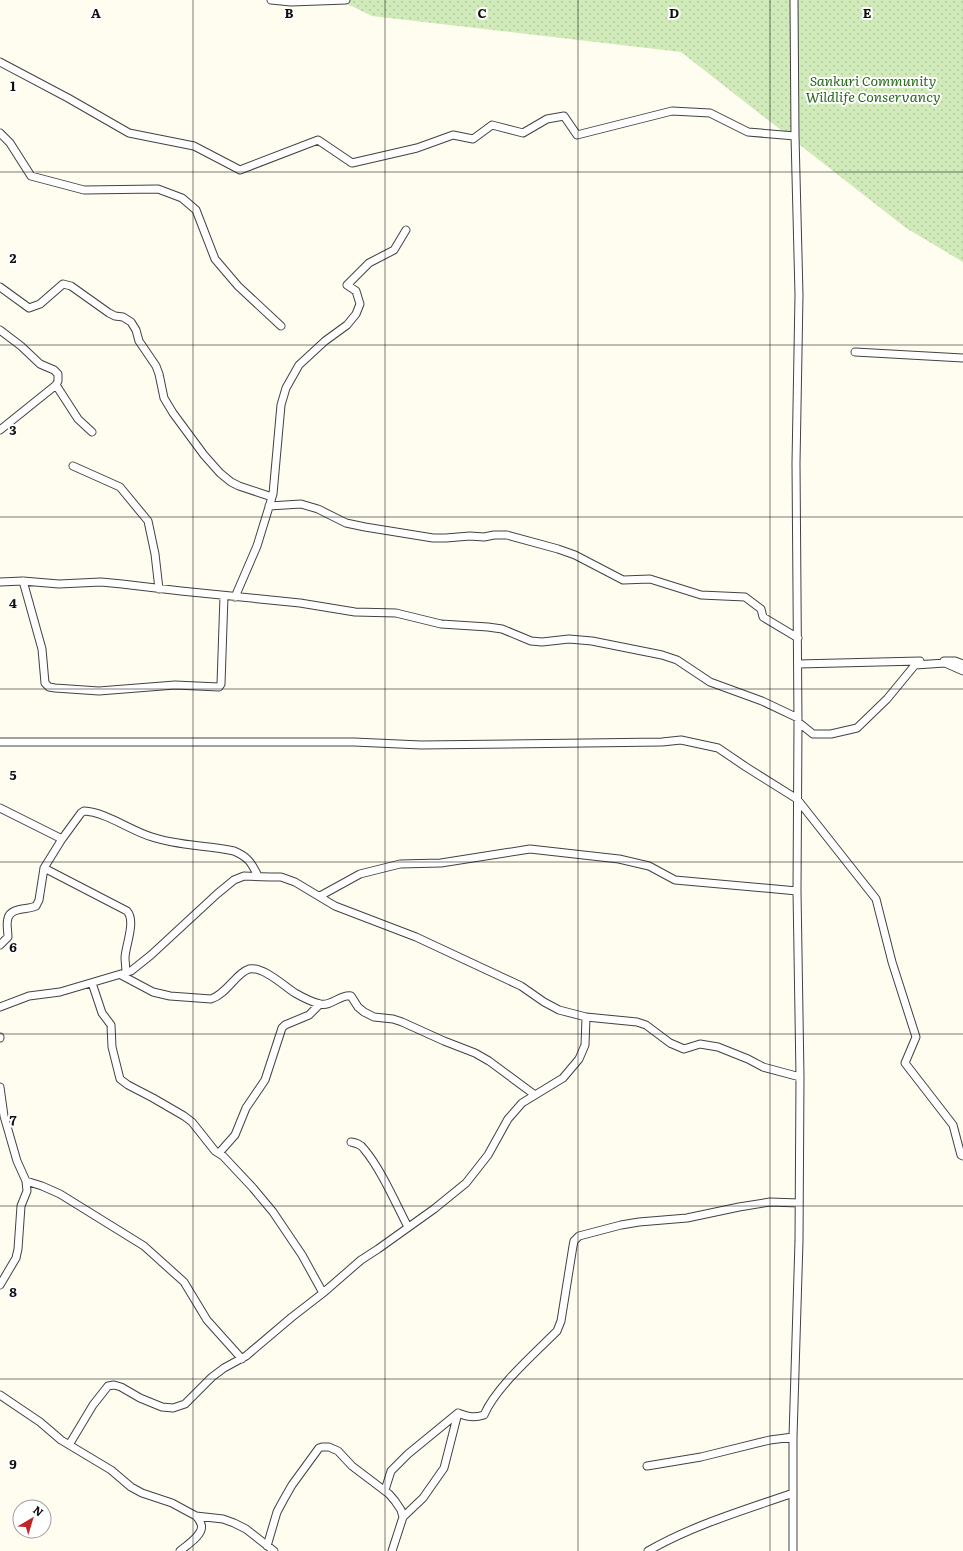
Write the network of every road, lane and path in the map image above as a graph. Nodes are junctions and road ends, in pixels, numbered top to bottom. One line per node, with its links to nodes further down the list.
1 (271, 0): 2 (street)
2 (346, 0)
3 (794, 0): 6 (street)
4 (0, 62): 6 (street)
5 (0, 132): 9 (street)
6 (795, 136): 24 (street)
7 (406, 230): 17 (street)
8 (0, 287): 17 (street)
9 (281, 326)
10 (0, 330): 13 (street)
11 (855, 352): 12 (street)
12 (963, 358)
13 (56, 385): 14 (street); 15 (street)
14 (0, 430)
15 (92, 432)
16 (73, 466): 21 (street)
17 (272, 497): 18 (street)
18 (269, 506): 23 (street); 24 (street)
19 (0, 582): 20 (street)
20 (23, 582): 21 (street); 22 (street)
21 (160, 589): 22 (street)
22 (224, 596): 23 (street)
23 (235, 597): 28 (street)
24 (798, 638): 25 (street)
25 (798, 664): 26 (street); 28 (street)
26 (963, 664)
27 (963, 671): 28 (street)
28 (798, 720): 30 (street)
29 (0, 742): 30 (street)
30 (797, 799): 35 (street); 48 (street)
31 (0, 808): 32 (street)
32 (62, 839): 33 (street); 34 (street)
33 (44, 868): 37 (street); 38 (street)
34 (258, 876): 36 (street); 38 (street)
35 (798, 891): 36 (street); 43 (street)
36 (320, 896): 42 (street)
37 (0, 945)
38 (124, 974): 39 (street); 40 (street)
39 (92, 983): 41 (street); 47 (street)
40 (320, 1004): 45 (street); 47 (street)
41 (0, 1007)
42 (586, 1017): 43 (street); 45 (street)
43 (800, 1077): 50 (street)
44 (0, 1087): 49 (street)
45 (536, 1095): 51 (street)
46 (351, 1142): 51 (street)
47 (219, 1152): 53 (street)
48 (963, 1156)
49 (26, 1181): 52 (street); 54 (street)
50 (799, 1203): 56 (street); 57 (street)
51 (408, 1228): 53 (street)
52 (0, 1285)
53 (323, 1293): 54 (street)
54 (242, 1359): 58 (street)
55 (0, 1395): 58 (street)
56 (458, 1413): 60 (street); 63 (street)
57 (793, 1438): 59 (street); 61 (street)
58 (70, 1445): 62 (street)
59 (647, 1466)
60 (385, 1490): 63 (street); 64 (street)
61 (793, 1493): 68 (street); 69 (street)
62 (196, 1516): 64 (street); 65 (street)
63 (403, 1517): 67 (street)
64 (267, 1546): 66 (street)
65 (180, 1551)
66 (274, 1551)
67 (392, 1551)
68 (648, 1551)
69 (793, 1551)

